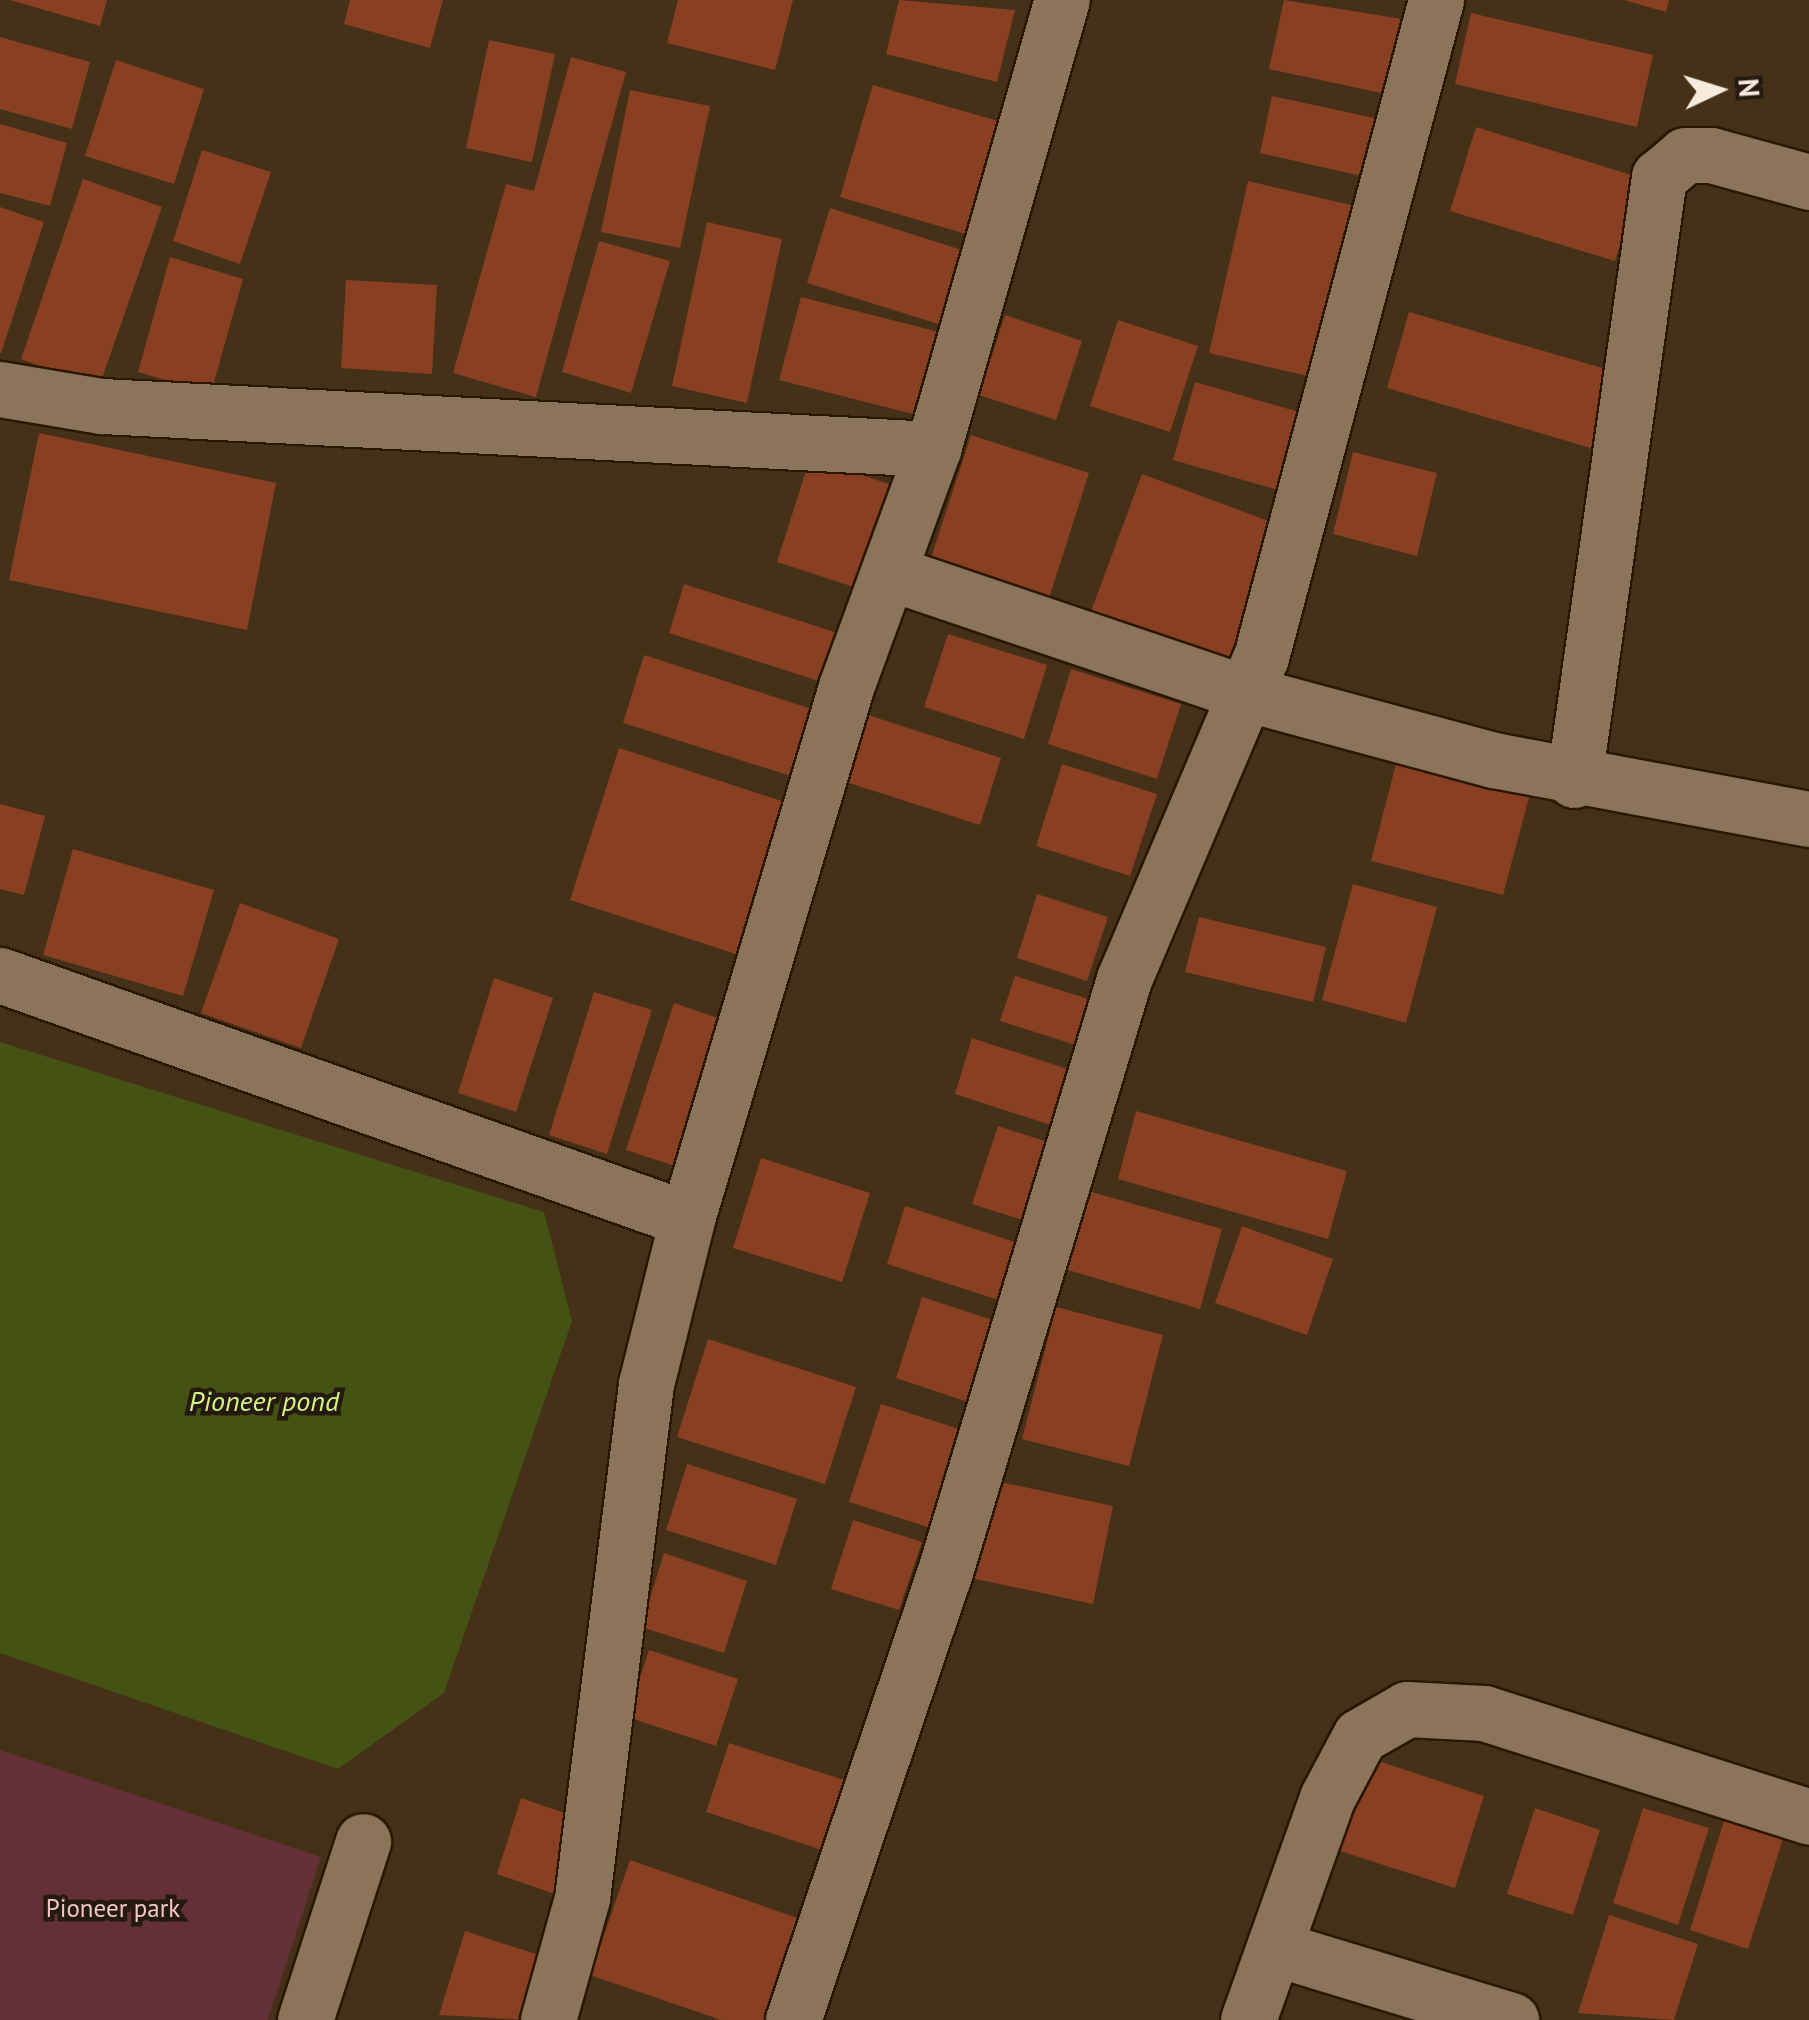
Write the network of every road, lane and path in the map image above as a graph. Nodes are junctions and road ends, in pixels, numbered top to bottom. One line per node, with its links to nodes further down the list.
1 (1062, 0): 5 (street)
2 (1436, 0): 7 (street)
3 (1809, 182): 8 (street)
4 (1, 393): 5 (street)
5 (933, 449): 6 (street)
6 (890, 573): 7 (street); 11 (street)
7 (1249, 694): 8 (street); 17 (street)
8 (1574, 780): 9 (street)
9 (1809, 819)
10 (0, 975): 11 (street)
11 (687, 1219): 16 (street)
12 (1809, 1817): 14 (street)
13 (363, 1841): 15 (street)
14 (1274, 1948): 18 (street); 19 (street)
15 (305, 2020)
16 (548, 2020)
17 (792, 2020)
18 (1248, 2020)
19 (1511, 2020)

